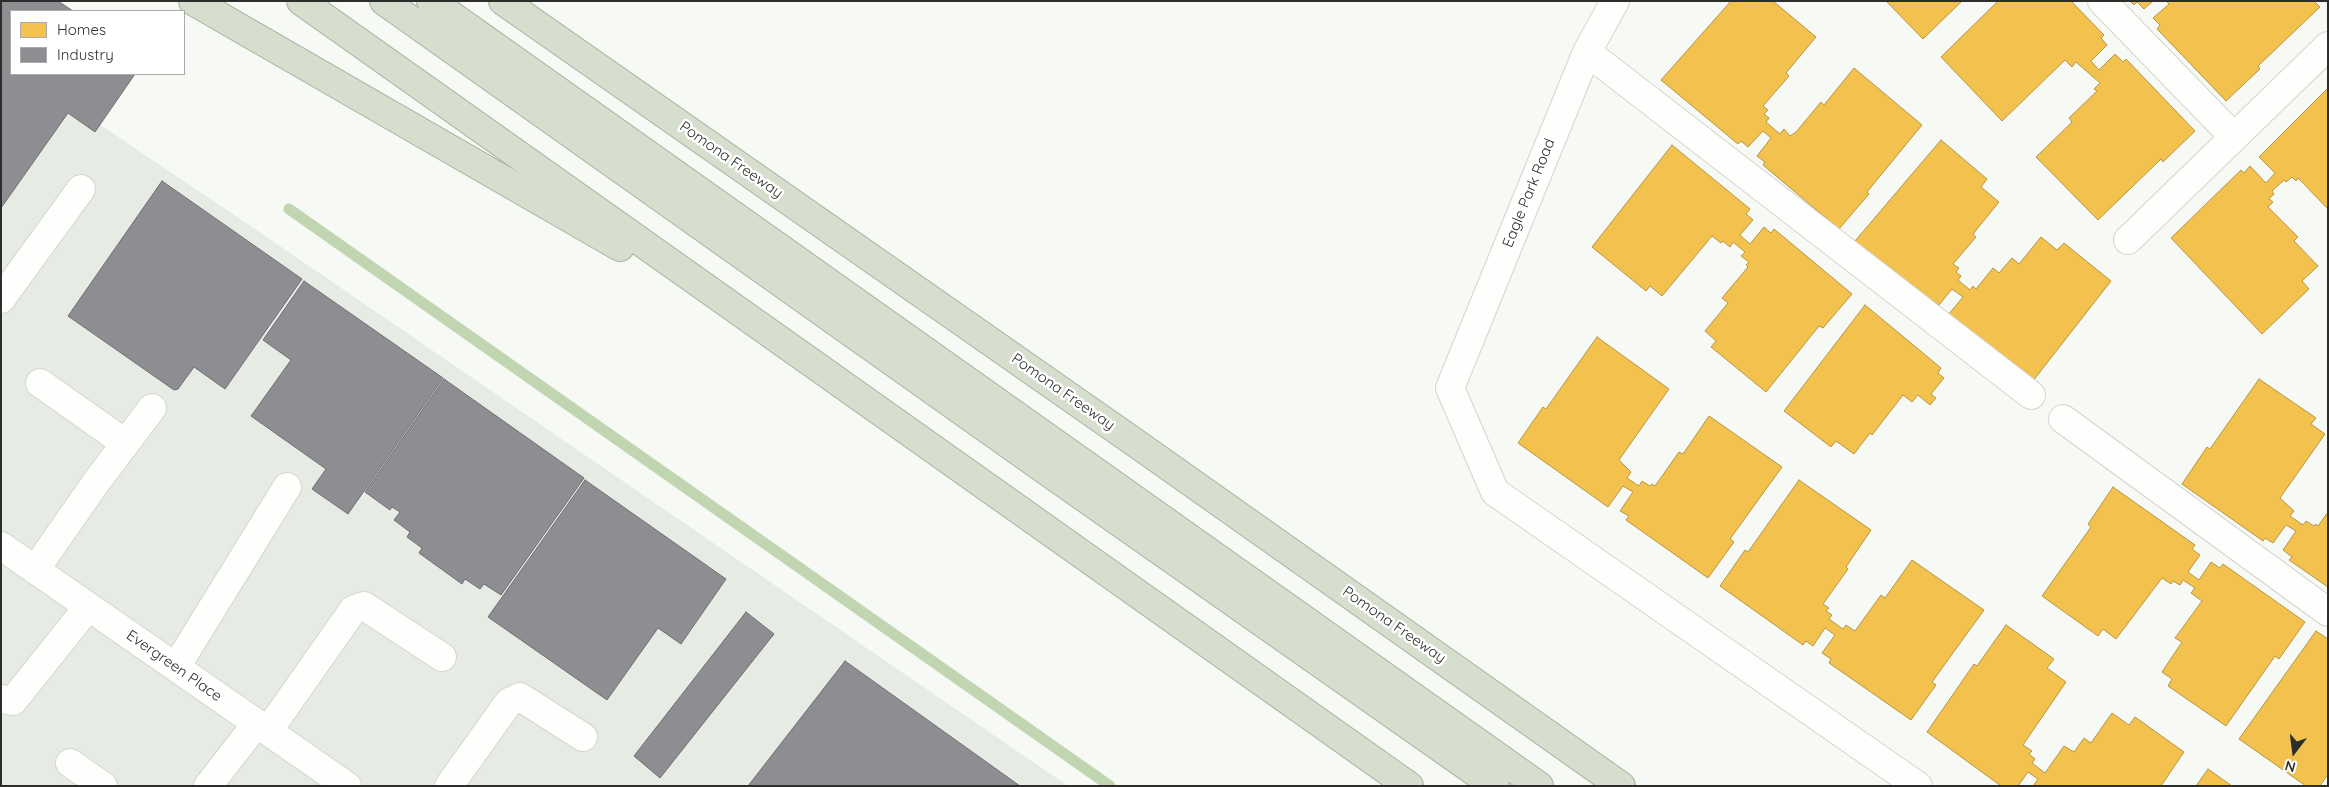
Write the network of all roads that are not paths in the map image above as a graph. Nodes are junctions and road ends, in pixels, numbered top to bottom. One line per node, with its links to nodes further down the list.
1 (193, 1): 14 (highway)
2 (301, 1): 14 (highway)
3 (384, 1): 36 (highway)
4 (432, 1): 37 (highway)
5 (503, 1): 38 (highway, Pomona Freeway)
6 (1615, 1): 9 (street, Eagle Park Road)
7 (2102, 1): 10 (street)
8 (2328, 46): 10 (street)
9 (1587, 52): 16 (street); 39 (street, Eagle Park Road)
10 (2234, 137): 12 (street)
11 (82, 189): 13 (street)
12 (2128, 240)
13 (1, 299)
14 (764, 330): 35 (highway)
15 (40, 383): 19 (street)
16 (2031, 396)
17 (152, 408): 19 (street)
18 (2063, 419): 24 (street)
19 (125, 443): 22 (street)
20 (287, 487): 26 (street)
21 (1, 546): 22 (street, Evergreen Place)
22 (35, 570): 23 (street, Evergreen Place)
23 (88, 607): 26 (street, Evergreen Place); 27 (street)
24 (2328, 612)
25 (442, 657): 28 (street)
26 (176, 667): 28 (street, Evergreen Place)
27 (1, 699)
28 (263, 727): 32 (street); 33 (street, Evergreen Place)
29 (583, 737): 34 (street)
30 (70, 763): 31 (street)
31 (102, 786)
32 (208, 786)
33 (348, 786)
34 (449, 786)
35 (1409, 786)
36 (1495, 786)
37 (1539, 786)
38 (1621, 786)
39 (1918, 786)

